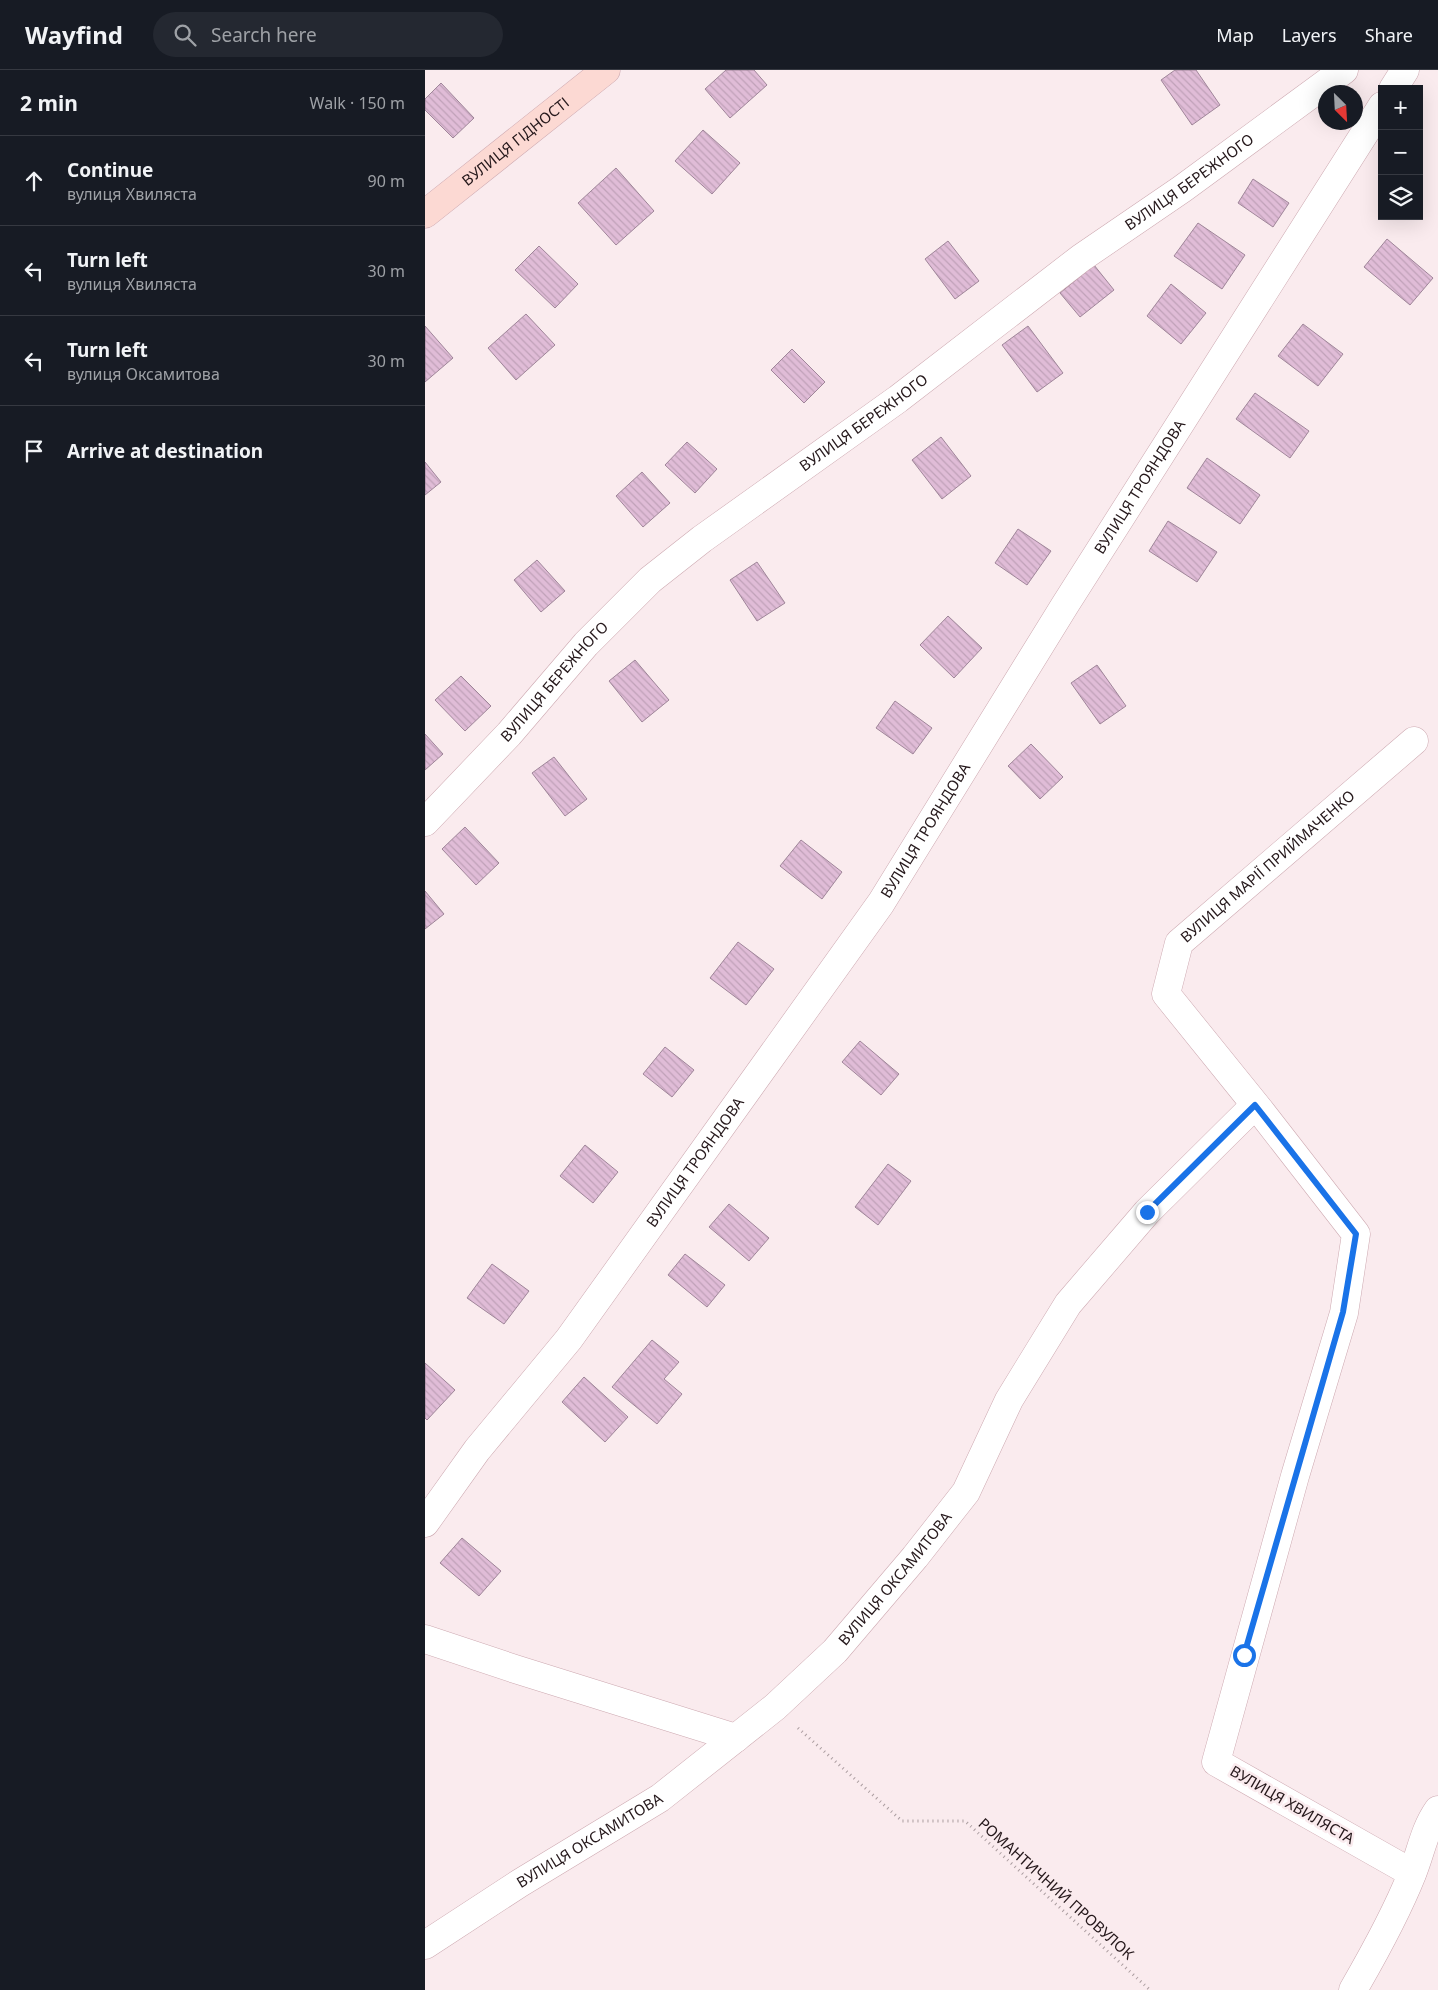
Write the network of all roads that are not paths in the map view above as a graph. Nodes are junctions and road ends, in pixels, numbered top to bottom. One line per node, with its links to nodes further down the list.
1 (606, 70): 6 (street, ВУЛИЦЯ ГІДНОСТІ)
2 (1344, 70): 8 (street, ВУЛИЦЯ БЕРЕЖНОГО)
3 (1405, 70): 4 (street)
4 (1396, 85)
5 (1378, 112): 10 (street, ВУЛИЦЯ ТРОЯНДОВА)
6 (425, 214)
7 (1414, 741): 9 (street, ВУЛИЦЯ МАРІЇ ПРИЙМАЧЕНКО)
8 (425, 822)
9 (1255, 1105): 12 (street, ВУЛИЦЯ ОКСАМИТОВА); 14 (street, ВУЛИЦЯ ХВИЛЯСТА)
10 (425, 1522)
11 (425, 1639): 12 (street)
12 (736, 1738): 15 (street, ВУЛИЦЯ ОКСАМИТОВА)
13 (1438, 1810): 14 (street)
14 (1412, 1873): 16 (street)
15 (425, 1945)
16 (1353, 1990)

